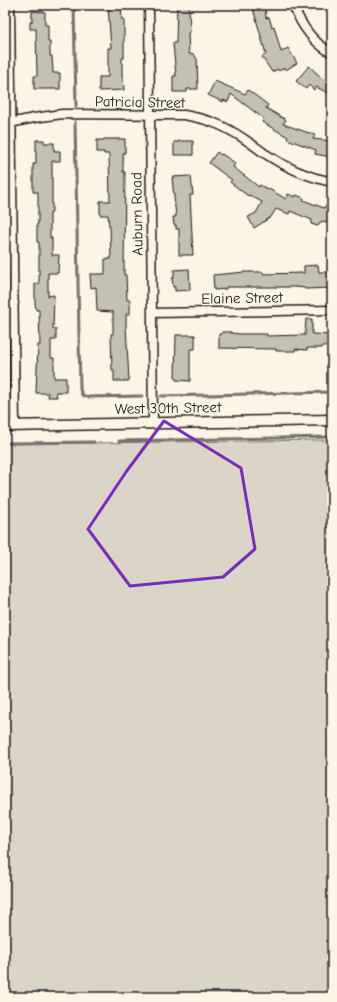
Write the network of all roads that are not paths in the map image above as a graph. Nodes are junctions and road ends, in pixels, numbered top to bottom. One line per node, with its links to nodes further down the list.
1 (10, 5): 6 (street)
2 (149, 5): 5 (street, Auburn Road)
3 (293, 5): 4 (street)
4 (332, 53)
5 (150, 114): 6 (street, Patricia Street); 7 (street, Patricia Street); 10 (street, Auburn Road)
6 (8, 123): 8 (street)
7 (332, 182)
8 (9, 303): 13 (street)
9 (332, 310): 10 (street, Elaine Street)
10 (152, 313): 12 (street, Auburn Road)
11 (332, 420): 12 (street, West 30th Street)
12 (153, 424): 13 (street, West 30th Street)
13 (10, 426)

